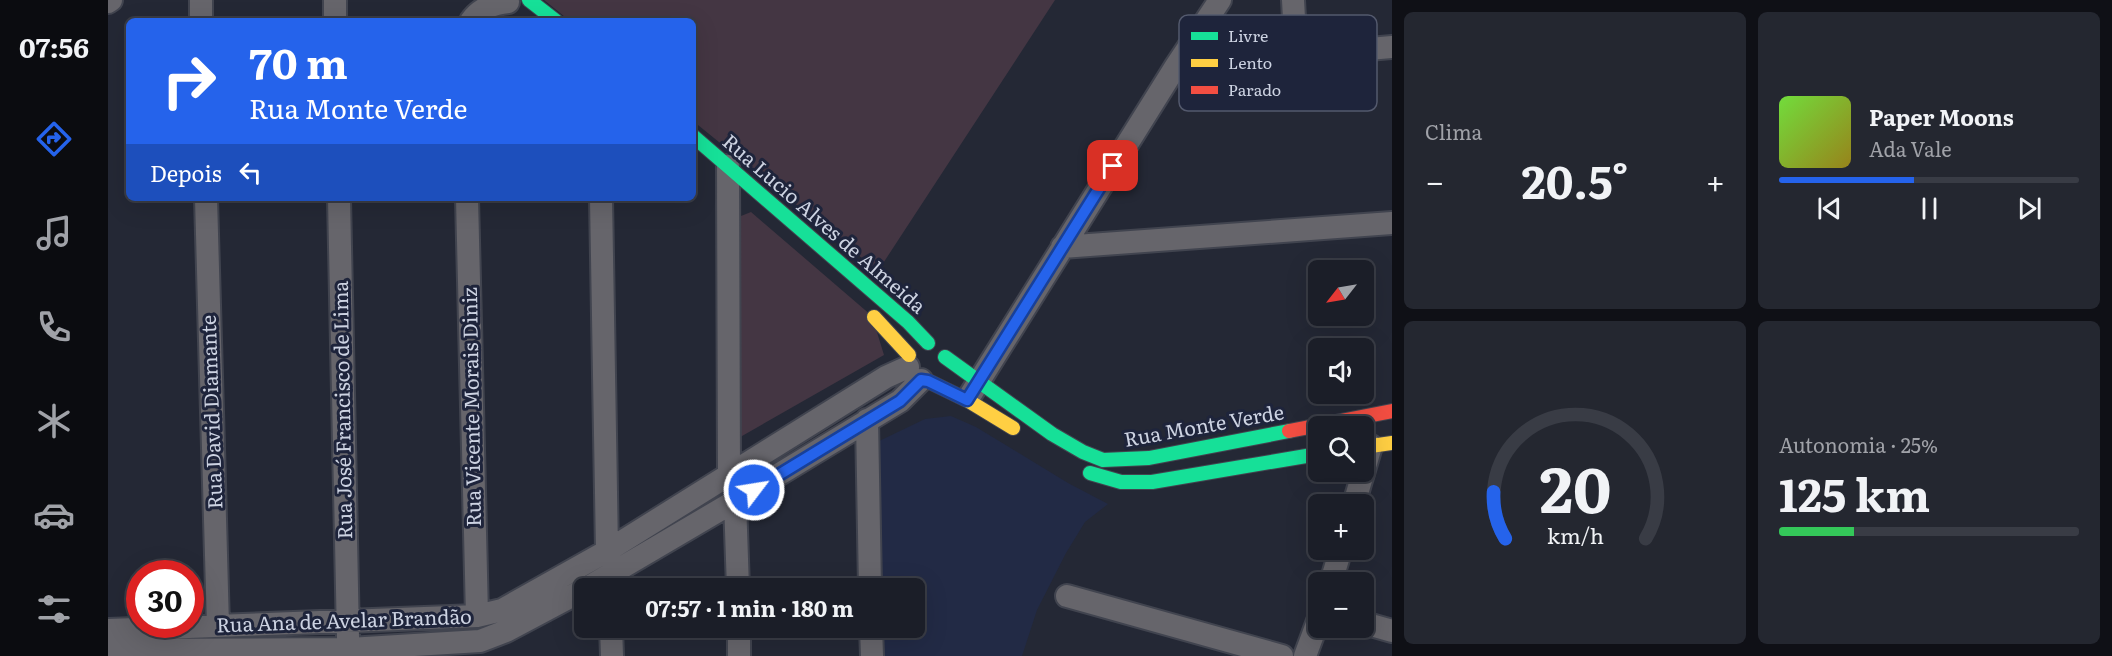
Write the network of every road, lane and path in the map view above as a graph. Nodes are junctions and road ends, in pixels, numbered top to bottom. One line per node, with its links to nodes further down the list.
1 (201, 0): 9 (street)
2 (335, 0): 10 (street)
3 (466, 0): 11 (street)
4 (1220, 0): 7 (street)
5 (1293, 0): 8 (street)
6 (514, 3): 12 (street); 13 (street)
7 (1210, 15)
8 (1294, 15)
9 (201, 18)
10 (335, 18)
11 (464, 18)
12 (474, 18)
13 (549, 18)
14 (1392, 47): 15 (street)
15 (1377, 48)
16 (1179, 62): 17 (street)
17 (1176, 66): 18 (street); 28 (street)
18 (1179, 66)
19 (696, 139): 21 (street, Rua Lucio Alves de Almeida)
20 (696, 155): 21 (street, Rua Lucio Alves de Almeida)
21 (728, 174): 26 (street, Rua Lucio Alves de Almeida); 30 (street, Rua Lucio Alves de Almeida); 41 (street)
22 (206, 201): 52 (street, Rua David Diamante)
23 (339, 201): 51 (street, Rua José Francisco de Lima)
24 (467, 201): 50 (street, Rua Vicente Morais Diniz)
25 (602, 201): 44 (street)
26 (762, 214)
27 (1392, 222): 28 (street)
28 (1062, 247): 33 (street)
29 (864, 308): 32 (street, Rua Lucio Alves de Almeida)
30 (928, 343): 31 (street); 32 (street)
31 (945, 357): 32 (street); 33 (street, Rua Monte Verde)
32 (916, 371): 34 (street); 36 (street, Rua Ana de Avelar Brandão); 41 (street, Rua Ana de Avelar Brandão)
33 (979, 380): 34 (street); 35 (street, Rua Monte Verde)
34 (967, 400): 37 (street)
35 (1392, 411)
36 (867, 420): 43 (street, Rua Ana de Avelar Brandão); 47 (street)
37 (1029, 438)
38 (1376, 445): 42 (street)
39 (1308, 456): 40 (street)
40 (1074, 465)
41 (729, 473): 44 (street, Rua Ana de Avelar Brandão)
42 (1358, 494)
43 (735, 501): 45 (street, Rua Ana de Avelar Brandão); 46 (street)
44 (607, 551): 50 (street, Rua Ana de Avelar Brandão)
45 (616, 578)
46 (738, 578)
47 (870, 578)
48 (574, 594): 60 (street, Rua Ana de Avelar Brandão)
49 (1067, 596): 66 (street)
50 (477, 616): 51 (street, Rua Ana de Avelar Brandão)
51 (347, 622): 52 (street, Rua Ana de Avelar Brandão); 62 (street, Rua José Francisco de Lima)
52 (218, 626): 54 (street, Rua Ana de Avelar Brandão)
53 (1374, 626): 55 (street)
54 (108, 630)
55 (1392, 631)
56 (611, 638): 63 (street)
57 (739, 638): 64 (street)
58 (871, 638): 65 (street)
59 (1312, 638): 67 (street)
60 (480, 649): 62 (street, Rua Ana de Avelar Brandão)
61 (108, 650): 62 (street, Rua Ana de Avelar Brandão)
62 (349, 652)
63 (612, 656)
64 (739, 656)
65 (872, 656)
66 (1282, 656)
67 (1305, 656)

